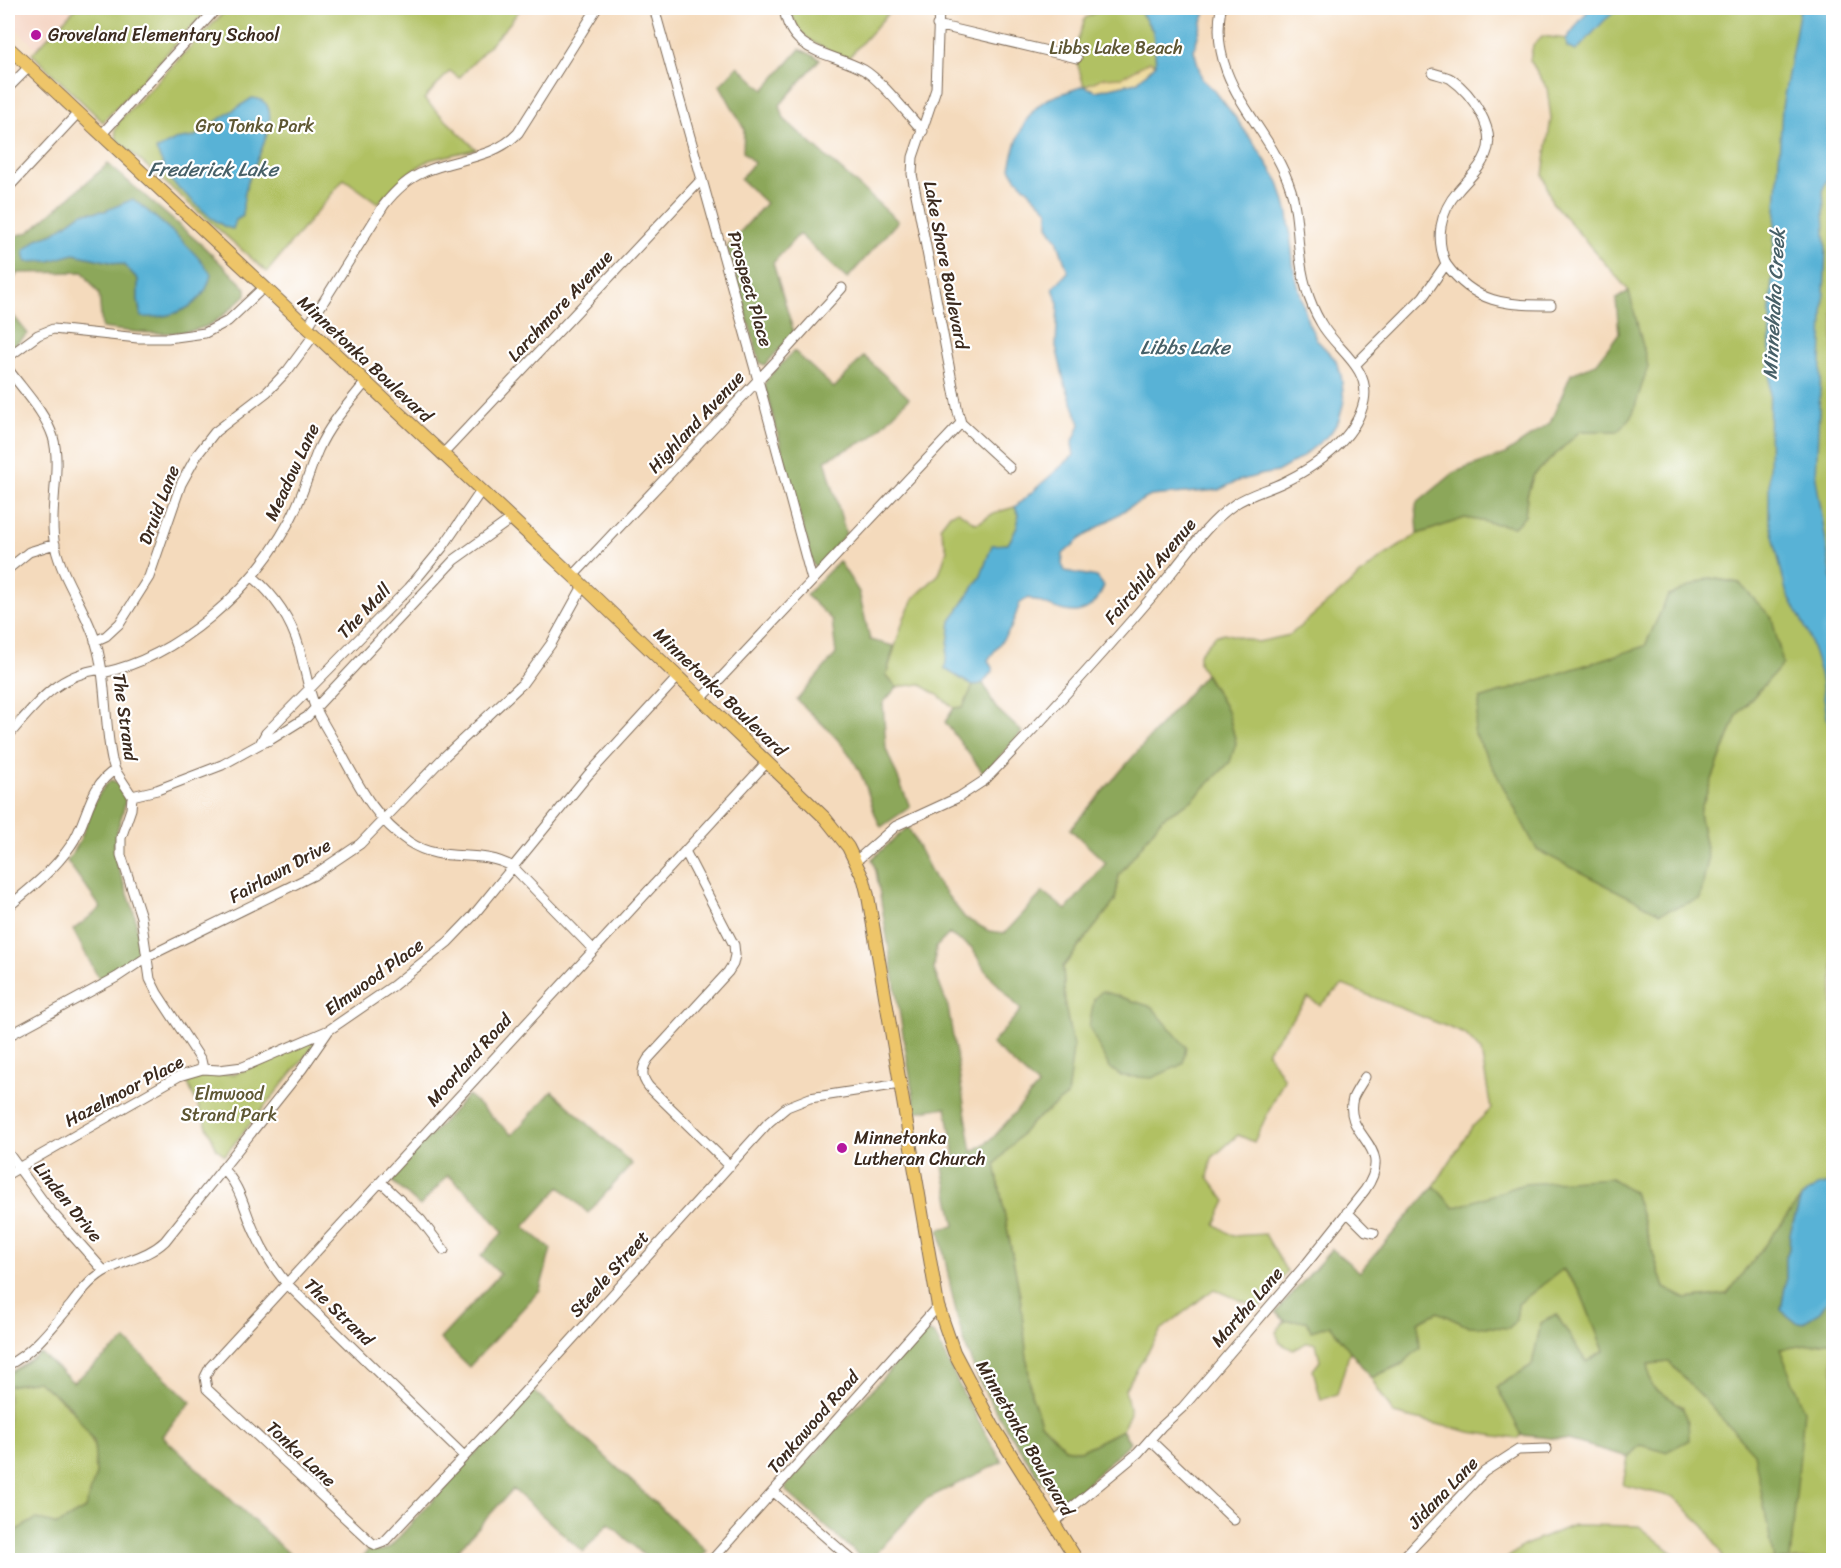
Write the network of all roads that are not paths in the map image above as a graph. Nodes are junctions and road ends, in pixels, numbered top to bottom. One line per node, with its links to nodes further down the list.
1 (218, 8): 15 (street)
2 (597, 8): 22 (street, Druid Lane)
3 (654, 8): 16 (street, Prospect Place)
4 (784, 8): 14 (street)
5 (939, 8): 7 (street, Lake Shore Boulevard)
6 (1221, 8): 24 (street, Fairchild Avenue)
7 (937, 25): 9 (street); 14 (street, Lake Shore Boulevard)
8 (8, 47): 10 (main road, Minnetonka Boulevard)
9 (1077, 58)
10 (28, 67): 12 (street); 13 (main road, Minnetonka Boulevard)
11 (1433, 73): 18 (street)
12 (8, 88)
13 (78, 113): 15 (main road, Minnetonka Boulevard); 17 (street)
14 (923, 131): 28 (street, Lake Shore Boulevard)
15 (101, 135): 19 (main road, Minnetonka Boulevard)
16 (701, 180): 26 (street, Prospect Place); 29 (street, Larchmore Avenue)
17 (8, 188)
18 (1446, 264): 21 (street); 24 (street)
19 (263, 288): 22 (main road, Minnetonka Boulevard); 23 (street)
20 (842, 288): 26 (street, Highland Avenue)
21 (1551, 305)
22 (310, 332): 27 (main road, Minnetonka Boulevard); 39 (street, Druid Lane)
23 (8, 357)
24 (1356, 364): 52 (street, Fairchild Avenue)
25 (8, 369): 33 (street, The Strand)
26 (758, 380): 36 (street, Highland Avenue); 37 (street, Prospect Place)
27 (365, 383): 29 (main road, Minnetonka Boulevard); 35 (street, Meadow Lane)
28 (961, 423): 30 (street); 37 (street)
29 (442, 455): 31 (main road, Minnetonka Boulevard)
30 (1010, 468)
31 (481, 491): 32 (main road, Minnetonka Boulevard); 42 (street, The Mall)
32 (511, 519): 36 (main road, Minnetonka Boulevard); 44 (street, The Mall)
33 (55, 544): 34 (street); 39 (street, The Strand)
34 (8, 569)
35 (252, 576): 40 (street, Meadow Lane); 42 (street)
36 (573, 576): 38 (main road, Minnetonka Boulevard)
37 (812, 580): 43 (street)
38 (583, 586): 41 (main road, Minnetonka Boulevard); 50 (street, Fairlawn Drive)
39 (95, 641): 40 (street, The Strand)
40 (102, 671): 45 (street); 48 (street, The Strand)
41 (678, 677): 43 (main road, Minnetonka Boulevard); 53 (street, Elmwood Place)
42 (310, 690): 44 (street); 46 (street, The Mall)
43 (701, 699): 47 (main road, Minnetonka Boulevard)
44 (316, 708): 46 (street, The Mall); 50 (street)
45 (8, 736)
46 (260, 744): 49 (street, The Mall)
47 (767, 762): 51 (street, Moorland Road); 52 (main road, Minnetonka Boulevard)
48 (115, 771): 49 (street, The Strand); 54 (street)
49 (132, 796): 56 (street)
50 (384, 820): 53 (street); 56 (street, Fairlawn Drive)
51 (685, 851): 55 (street, Moorland Road); 63 (street)
52 (856, 861): 61 (main road, Minnetonka Boulevard)
53 (513, 867): 55 (street); 57 (street, Elmwood Place)
54 (8, 907)
55 (593, 949): 67 (street, Moorland Road)
56 (147, 957): 58 (street, Fairlawn Drive); 59 (street)
57 (329, 1030): 59 (street, Hazelmoor Place); 65 (street, Elmwood Place)
58 (8, 1036)
59 (203, 1069): 64 (street, Hazelmoor Place)
60 (1365, 1077): 68 (street, Martha Lane)
61 (900, 1084): 63 (street, Steele Street); 73 (main road, Minnetonka Boulevard)
62 (8, 1153): 64 (street, Linden Drive)
63 (730, 1166): 78 (street, Steele Street)
64 (19, 1168): 66 (street, Hazelmoor Place); 71 (street, Linden Drive)
65 (222, 1169): 71 (street, Elmwood Place); 72 (street, The Strand)
66 (8, 1174)
67 (381, 1182): 70 (street); 72 (street, Moorland Road)
68 (1347, 1212): 69 (street); 76 (street, Martha Lane)
69 (1374, 1233)
70 (444, 1250)
71 (104, 1271): 74 (street, Elmwood Place)
72 (286, 1283): 75 (street, Moorland Road); 78 (street, The Strand)
73 (938, 1306): 79 (street, Tonkawood Road); 81 (main road, Minnetonka Boulevard)
74 (8, 1365)
75 (205, 1385): 82 (street, Tonka Lane)
76 (1150, 1440): 80 (street); 81 (street, Martha Lane)
77 (1546, 1449): 86 (street, Jidana Lane)
78 (464, 1456): 82 (street, Steele Street)
79 (774, 1492): 83 (street, Tonkawood Road); 84 (street)
80 (1234, 1520)
81 (1053, 1523): 85 (main road, Minnetonka Boulevard)
82 (376, 1545)
83 (712, 1560)
84 (852, 1560)
85 (1077, 1560)
86 (1401, 1560)

